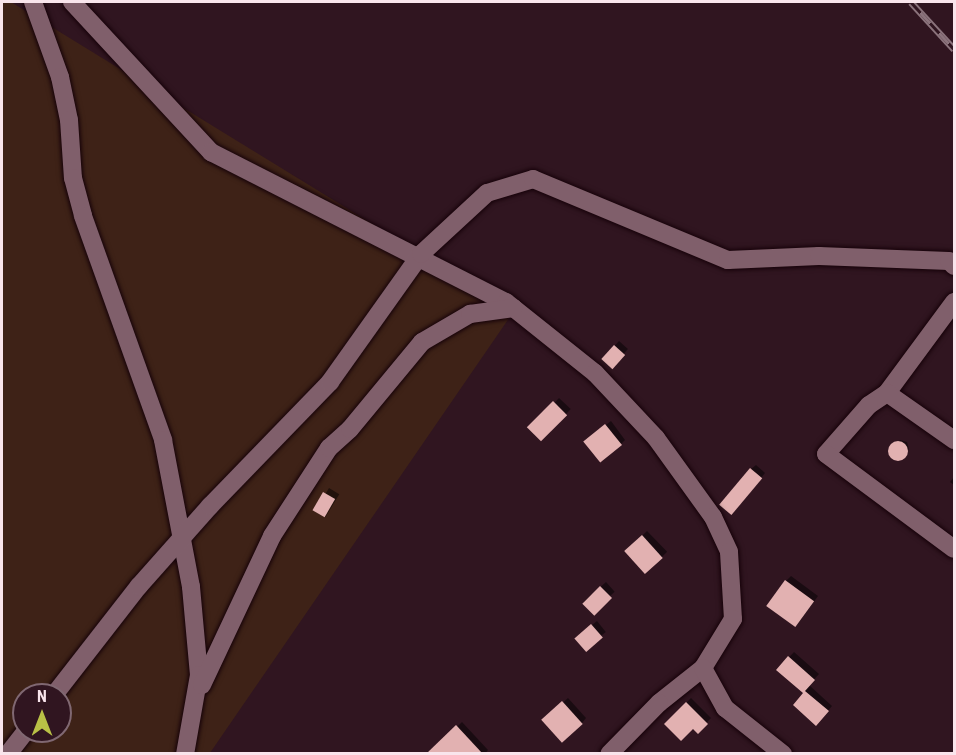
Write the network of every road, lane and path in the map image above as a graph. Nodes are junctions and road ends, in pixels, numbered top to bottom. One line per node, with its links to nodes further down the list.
1 (33, 2): 9 (street)
2 (72, 2): 3 (street)
3 (418, 258): 4 (street); 6 (street); 9 (street)
4 (954, 266)
5 (954, 302): 7 (street)
6 (514, 308): 11 (street); 13 (street)
7 (887, 393): 8 (street); 10 (street)
8 (954, 440)
9 (182, 538): 12 (street); 13 (street)
10 (954, 549)
11 (703, 668): 15 (street); 16 (street)
12 (64, 683)
13 (196, 704): 14 (street)
14 (185, 753)
15 (609, 753)
16 (783, 753)

